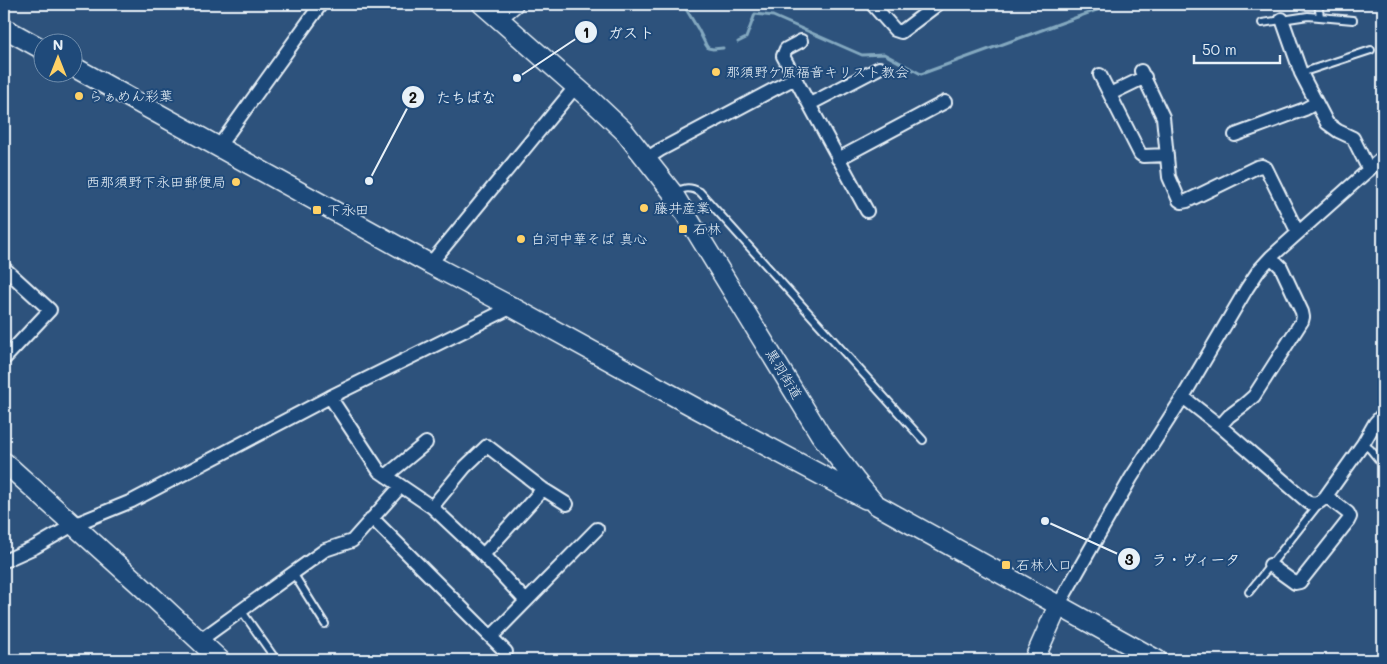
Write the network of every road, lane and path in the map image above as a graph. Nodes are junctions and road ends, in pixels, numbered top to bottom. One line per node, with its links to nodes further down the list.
1 (321, 4): 27 (street)
2 (482, 4): 8 (street, 黒羽街道)
3 (514, 4): 8 (street)
4 (872, 4): 5 (street)
5 (938, 4)
6 (1318, 4): 7 (lane)
7 (1320, 16): 9 (lane); 10 (lane)
8 (498, 17): 21 (street, 黒羽街道)
9 (1282, 19): 11 (lane); 18 (street)
10 (1353, 20)
11 (1262, 23)
12 (4, 28): 14 (street)
13 (801, 40): 20 (street)
14 (32, 43)
15 (1371, 50): 18 (lane)
16 (879, 68): 25 (street)
17 (82, 71): 27 (street)
18 (1301, 72): 24 (street)
19 (1100, 75): 22 (street)
20 (795, 78): 25 (street); 30 (street)
21 (576, 86): 30 (street, 黒羽街道); 37 (street)
22 (1110, 94): 28 (street); 28 (street)
23 (945, 102): 31 (street)
24 (1316, 103): 26 (street); 32 (street)
25 (810, 104): 31 (street)
26 (1235, 135)
27 (219, 146): 37 (street)
28 (1166, 154): 35 (street)
29 (1383, 157): 32 (street)
30 (646, 158): 33 (street, 黒羽街道)
31 (838, 158): 34 (street)
32 (1369, 170): 35 (street)
33 (672, 192): 45 (lane); 55 (street, 黒羽街道)
34 (867, 211)
35 (1298, 233): 36 (street)
36 (1271, 257): 42 (street); 44 (street)
37 (430, 264): 39 (street)
38 (4, 268): 40 (street)
39 (512, 307): 41 (street); 55 (street)
40 (4, 357)
41 (330, 397): 50 (street); 58 (street)
42 (1183, 397): 44 (street); 66 (street)
43 (1383, 414): 47 (street)
44 (1220, 426): 53 (street)
45 (923, 440)
46 (426, 443): 50 (street)
47 (1363, 444): 49 (lane); 53 (street)
48 (4, 462): 58 (street)
49 (1383, 465)
50 (386, 476): 51 (street)
51 (401, 486): 56 (street); 57 (street)
52 (544, 489): 54 (street); 56 (street); 60 (street)
53 (1323, 500): 62 (lane); 62 (street)
54 (567, 504)
55 (875, 504): 66 (street, 黒羽街道)
56 (432, 508): 60 (street)
57 (372, 518): 63 (street); 69 (street)
58 (73, 525): 61 (street); 70 (street)
59 (597, 529): 65 (street)
60 (483, 555): 65 (street)
61 (4, 561)
62 (1270, 565): 64 (lane)
63 (293, 573): 67 (street); 68 (lane)
64 (1249, 592)
65 (526, 601): 69 (street)
66 (1058, 606): 74 (street); 75 (street, 黒羽街道)
67 (241, 610): 70 (street); 72 (lane)
68 (326, 624)
69 (491, 637): 71 (street)
70 (199, 641): 73 (street)
71 (506, 652)
72 (274, 657)
73 (220, 660)
74 (1034, 660)
75 (1157, 660)

